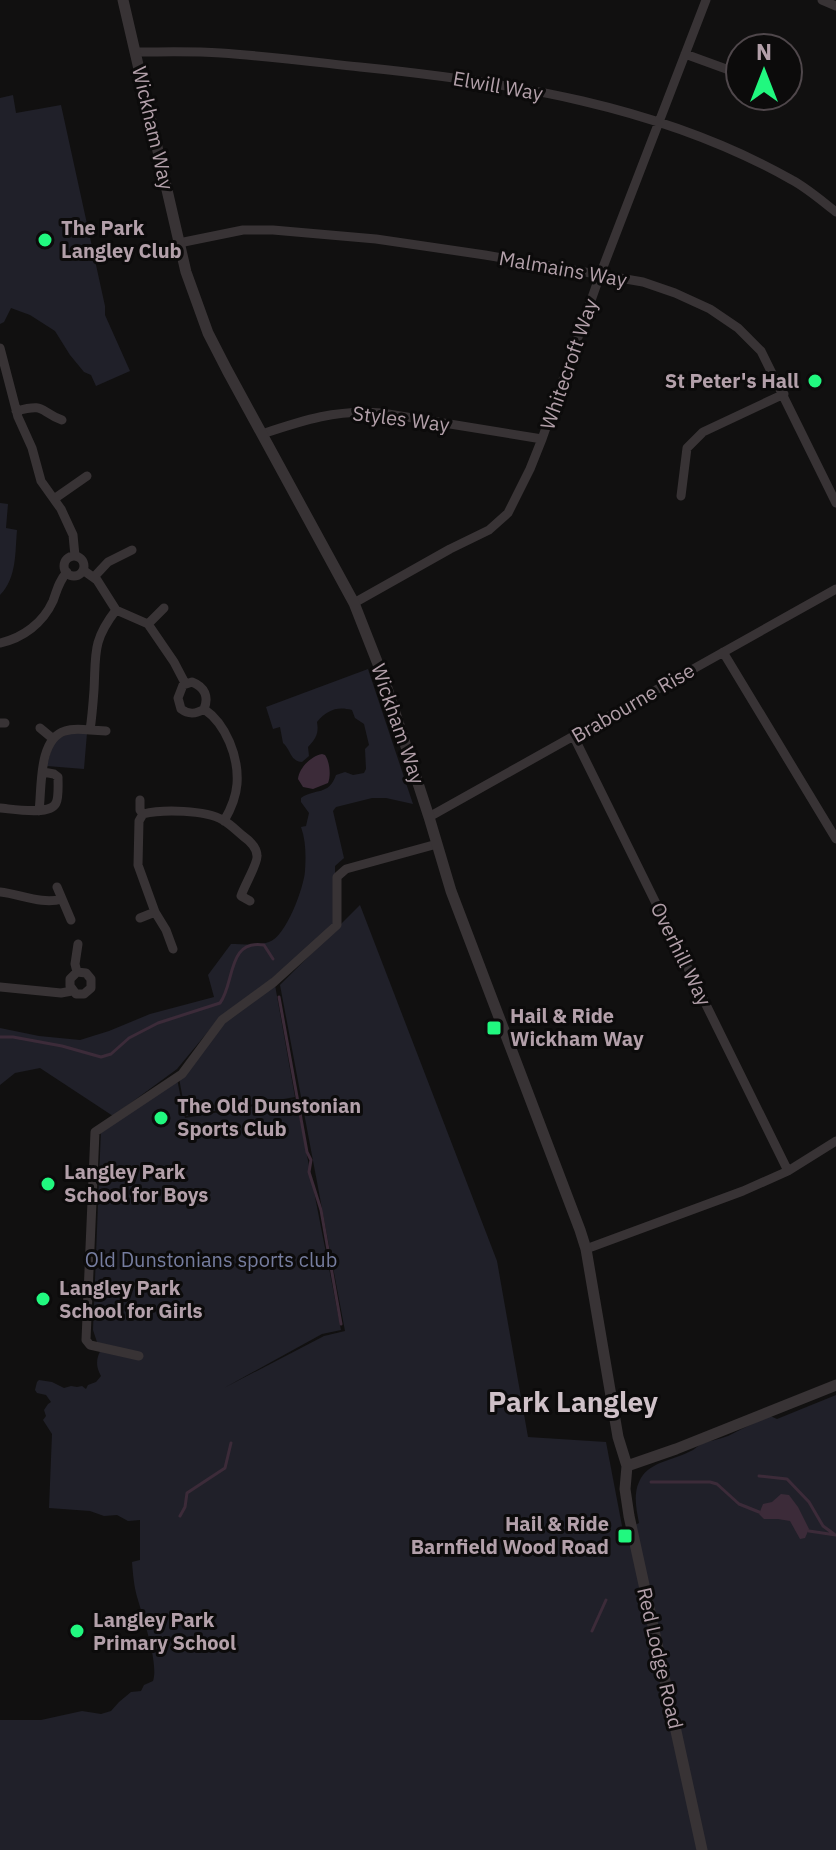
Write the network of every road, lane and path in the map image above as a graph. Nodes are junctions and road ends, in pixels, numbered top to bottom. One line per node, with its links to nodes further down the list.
1 (123, 0): 5 (street, Wickham Way)
2 (706, 0): 6 (street, Whitecroft Way)
3 (822, 0): 4 (street)
4 (836, 6)
5 (136, 52): 8 (street, Elwill Way); 10 (street, Wickham Way)
6 (685, 54): 7 (street); 8 (street, Whitecroft Way)
7 (724, 68)
8 (660, 121): 9 (street, Elwill Way); 11 (street, Whitecroft Way)
9 (836, 212)
10 (179, 243): 11 (street, Malmains Way); 16 (street, Wickham Way)
11 (600, 275): 13 (street, Malmains Way); 17 (street, Whitecroft Way)
12 (0, 348): 14 (street)
13 (784, 394): 19 (street); 21 (street, Malmains Way)
14 (16, 411): 15 (street); 20 (street)
15 (62, 420)
16 (262, 434): 17 (street, Styles Way); 28 (street, Wickham Way)
17 (542, 439): 28 (street, Whitecroft Way)
18 (87, 476): 20 (street)
19 (681, 496)
20 (54, 499): 23 (street)
21 (836, 503)
22 (132, 550): 26 (street)
23 (75, 556): 24 (street); 25 (street)
24 (83, 570): 25 (street); 26 (street)
25 (67, 572): 32 (street)
26 (94, 577): 30 (street)
27 (836, 589): 33 (street, Brabourne Rise)
28 (354, 603): 46 (street, Wickham Way)
29 (164, 608): 31 (street)
30 (116, 610): 31 (street); 37 (street)
31 (148, 624): 34 (street)
32 (0, 643)
33 (723, 652): 39 (street, Brabourne Rise); 48 (street)
34 (185, 683): 35 (street); 35 (street)
35 (204, 709): 47 (street)
36 (40, 728): 40 (street)
37 (90, 730): 38 (street); 40 (street)
38 (106, 731)
39 (574, 737): 46 (street, Brabourne Rise); 63 (street, Overhill Way)
40 (52, 738): 41 (street)
41 (44, 769): 44 (street); 44 (street)
42 (140, 800): 45 (street)
43 (0, 808): 44 (street)
44 (39, 811)
45 (143, 814): 47 (street); 54 (street)
46 (429, 817): 49 (street, Wickham Way)
47 (224, 821): 53 (street)
48 (836, 839)
49 (437, 844): 64 (street, Wickham Way); 65 (street)
50 (57, 887): 52 (street)
51 (0, 892): 52 (street)
52 (62, 899): 56 (street)
53 (250, 901)
54 (155, 912): 55 (street); 58 (street)
55 (140, 918)
56 (71, 920)
57 (78, 944): 59 (street)
58 (173, 949)
59 (77, 972): 61 (street); 61 (street)
60 (0, 987): 61 (street)
61 (72, 991)
62 (836, 1141): 63 (street)
63 (788, 1171): 64 (street)
64 (586, 1249): 67 (street, Wickham Way)
65 (139, 1356)
66 (836, 1385): 67 (street)
67 (627, 1466): 68 (street, Red Lodge Road)
68 (702, 1850)

